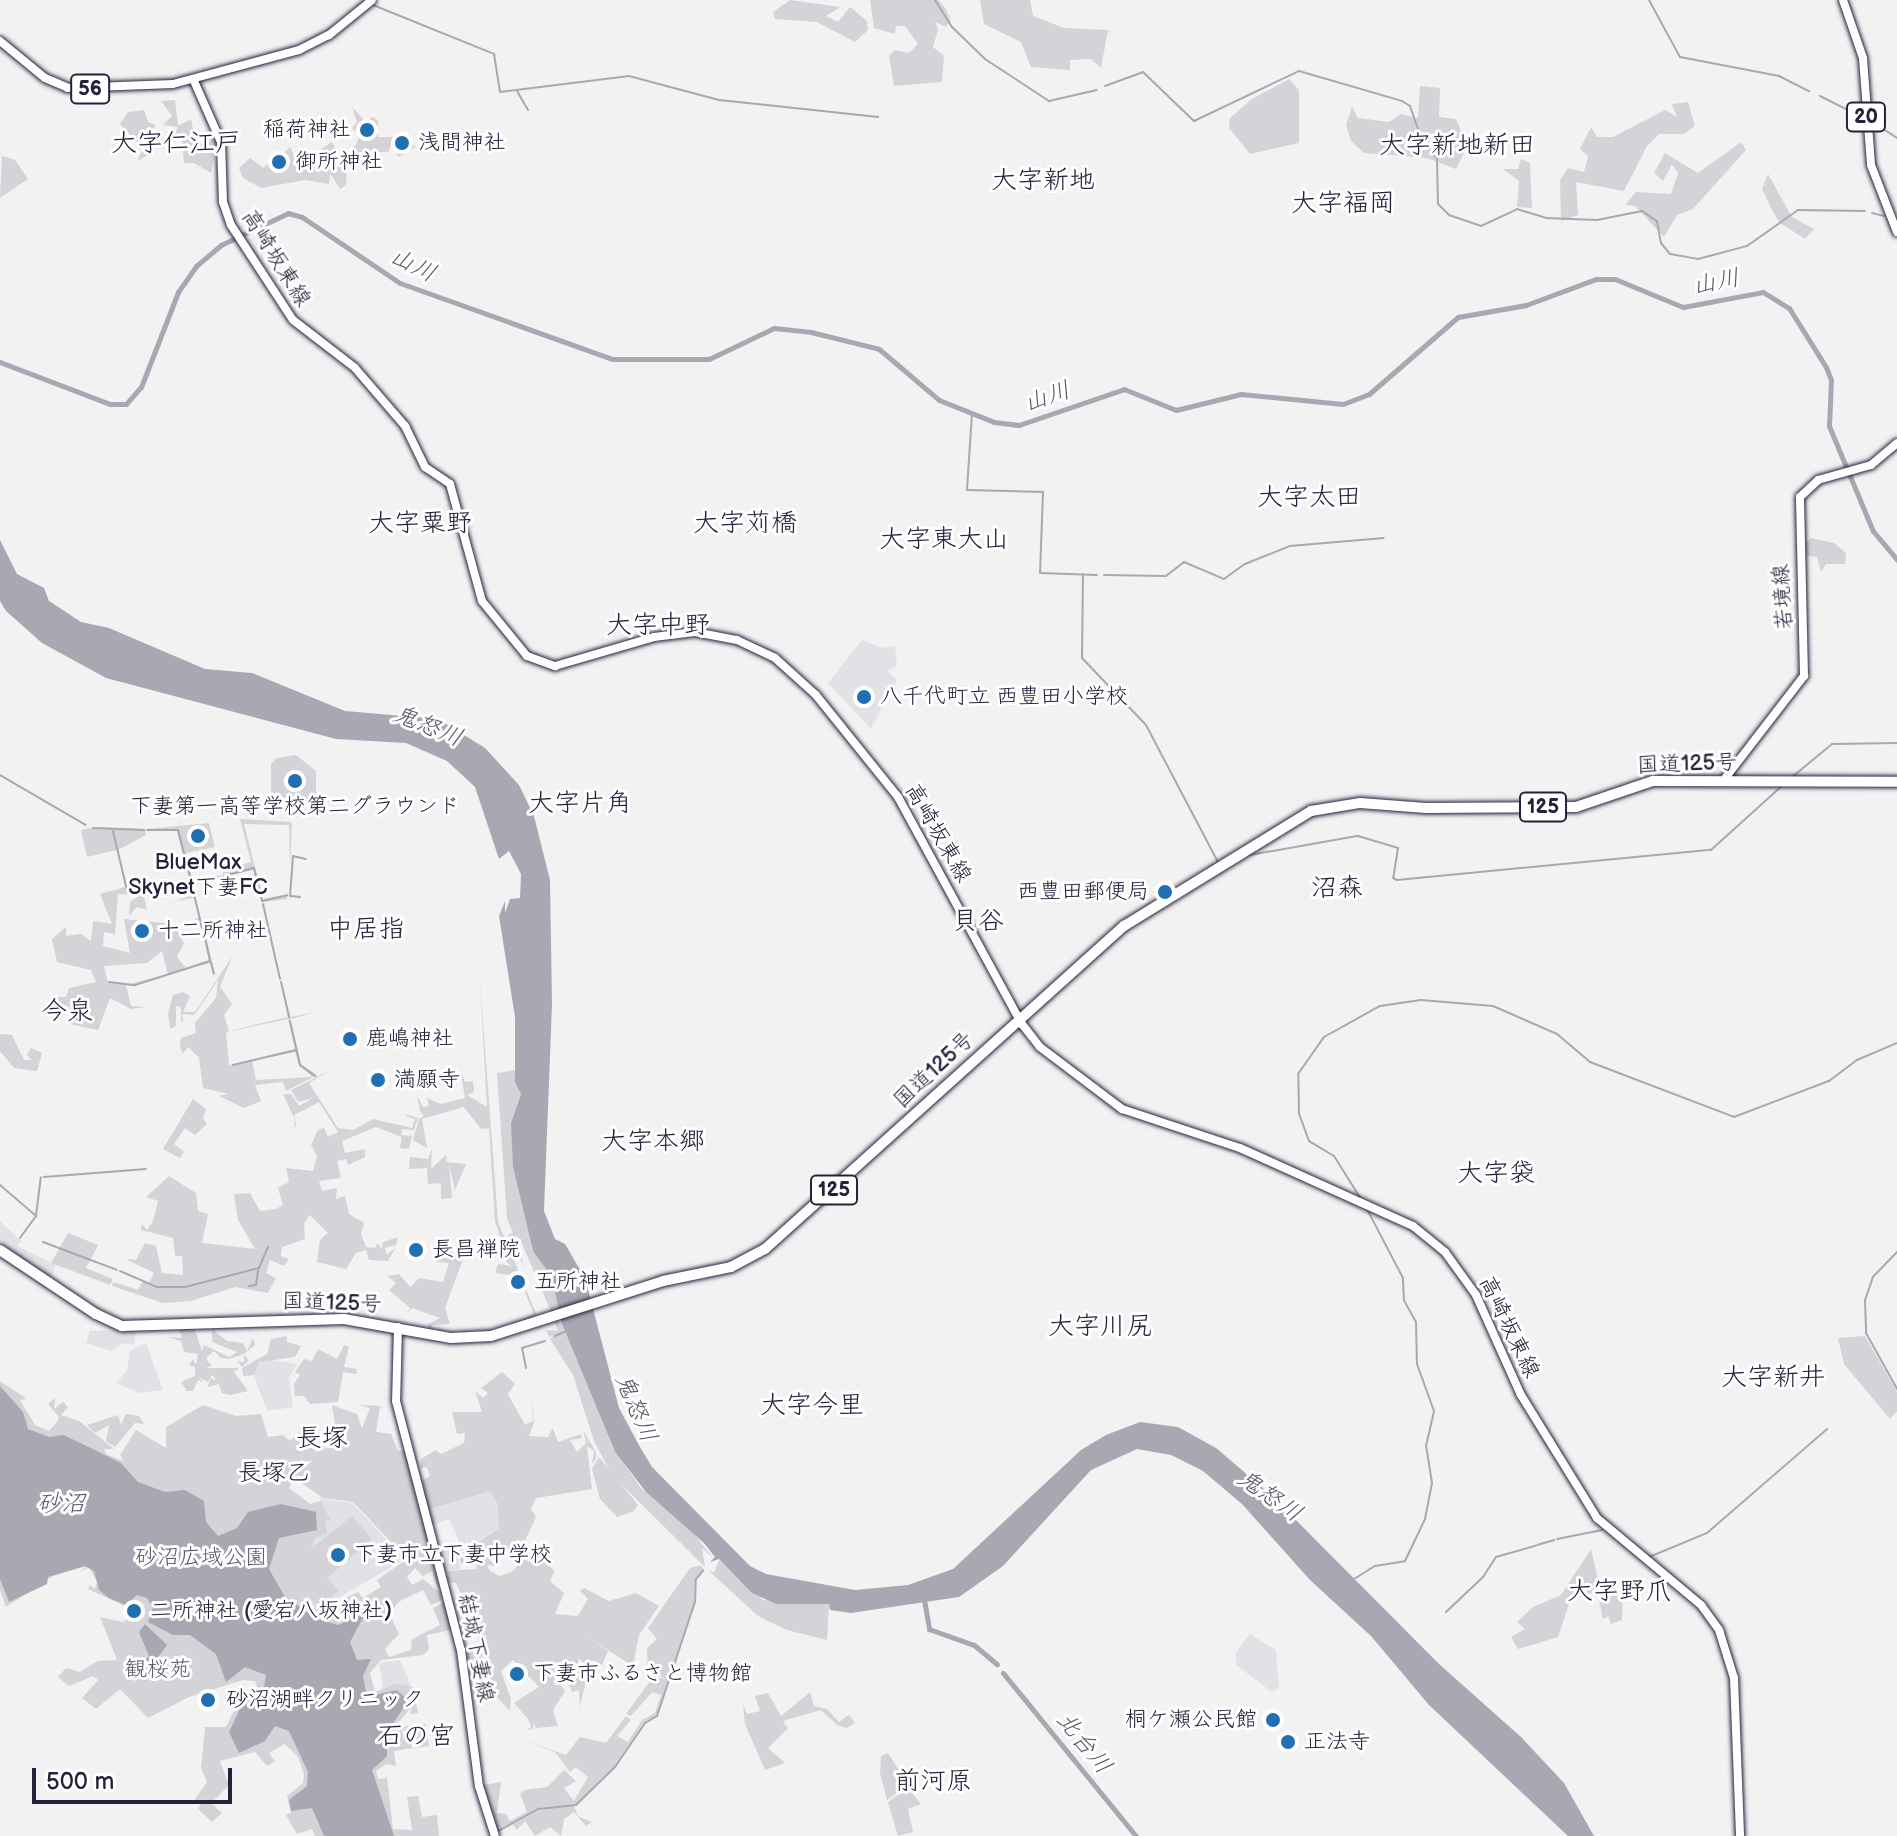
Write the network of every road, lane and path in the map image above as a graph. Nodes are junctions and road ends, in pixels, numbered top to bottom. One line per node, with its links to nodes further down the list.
1 (372, 0): 4 (main road, 56)
2 (1843, 0): 5 (main road, 20)
3 (0, 41): 4 (main road, 56)
4 (194, 81): 9 (main road, 高崎坂東線)
5 (1897, 232)
6 (1897, 443): 7 (main road, 若境線)
7 (1734, 777): 8 (highway, 国道125号 / 125); 9 (highway, 国道125号 / 125)
8 (1897, 782)
9 (1018, 1018): 11 (highway, 国道125号 / 125); 13 (main road, 高崎坂東線)
10 (0, 1250): 11 (highway, 国道125号 / 125)
11 (398, 1327): 12 (main road, 結城下妻線)
12 (495, 1836)
13 (1740, 1836)

